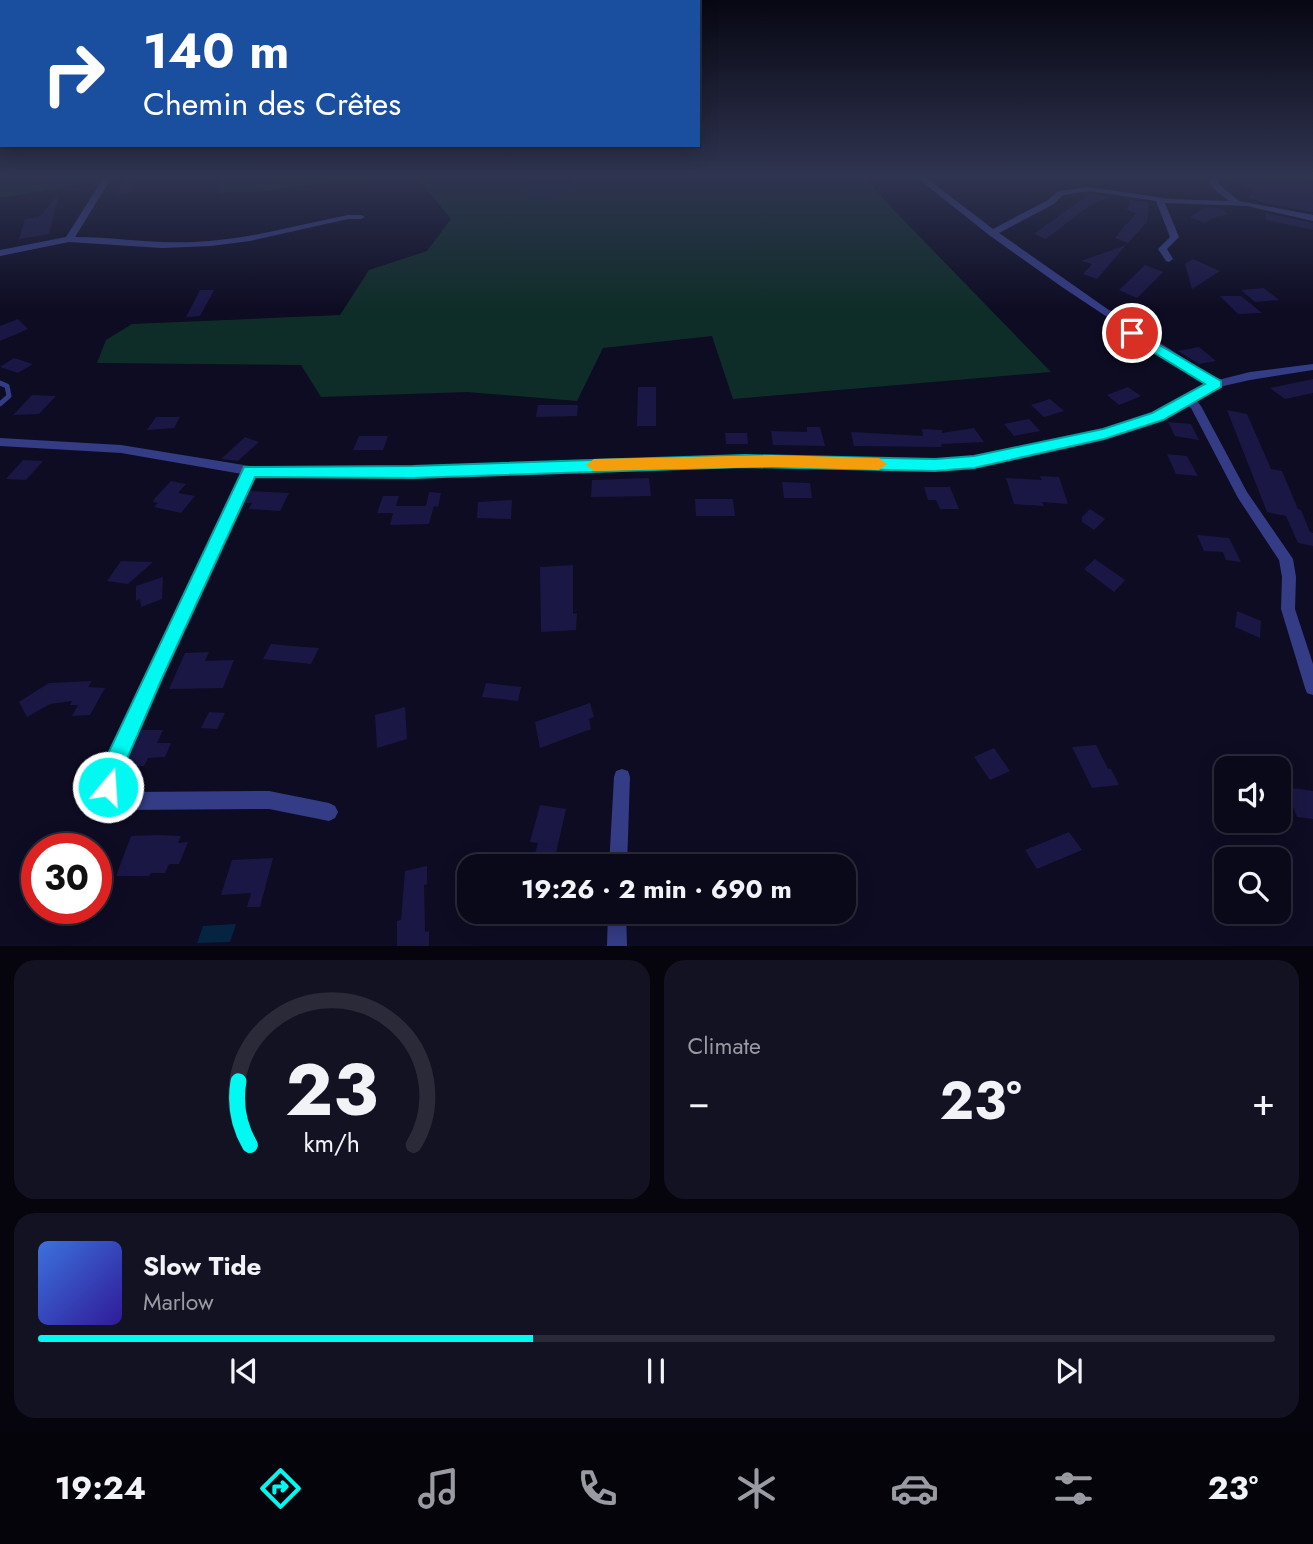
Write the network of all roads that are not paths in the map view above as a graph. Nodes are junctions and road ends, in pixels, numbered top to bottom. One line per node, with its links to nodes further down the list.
1 (80, 221): 7 (street)
2 (326, 221): 7 (street)
3 (977, 221): 6 (street)
4 (1015, 221): 6 (street)
5 (1168, 221): 9 (street)
6 (992, 233): 12 (street)
7 (69, 239): 8 (street)
8 (0, 253)
9 (1169, 259)
10 (1313, 367): 12 (street)
11 (0, 383): 14 (lane)
12 (1216, 384): 13 (street)
13 (1188, 400): 16 (street); 17 (street)
14 (0, 404)
15 (0, 442): 16 (street)
16 (250, 471): 19 (street)
17 (1311, 681)
18 (622, 777): 20 (street)
19 (329, 812)
20 (619, 854)
21 (617, 924): 22 (street)
22 (617, 946)

